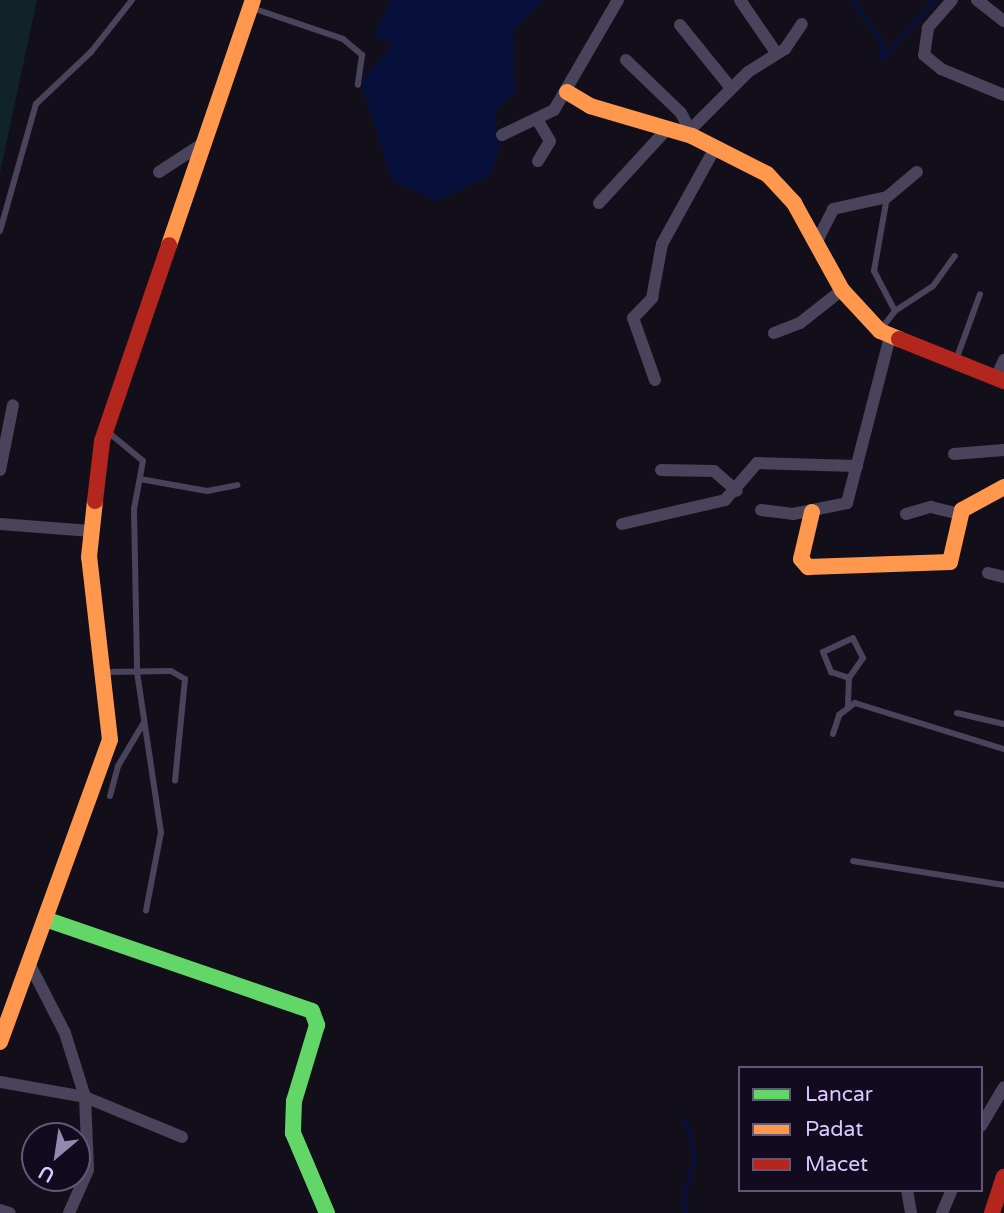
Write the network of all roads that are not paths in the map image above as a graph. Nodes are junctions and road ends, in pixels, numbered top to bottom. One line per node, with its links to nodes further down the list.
1 (132, 0): 27 (lane)
2 (618, 0): 14 (street)
3 (740, 0): 10 (street)
4 (952, 0): 15 (street)
5 (977, 0): 7 (street)
6 (251, 4): 12 (lane); 20 (main road)
7 (1004, 21)
8 (802, 24): 10 (street)
9 (680, 25): 13 (street)
10 (777, 54): 13 (street)
11 (626, 60): 18 (street)
12 (358, 85)
13 (731, 88): 18 (street)
14 (567, 92): 16 (street); 17 (main road)
15 (1004, 95)
16 (538, 121): 19 (street); 22 (street)
17 (667, 129): 18 (main road); 26 (street)
18 (692, 132): 21 (main road)
19 (502, 135)
20 (205, 142): 23 (street); 40 (main road)
21 (716, 146): 28 (main road); 37 (street)
22 (538, 161)
23 (159, 172)
24 (917, 172): 25 (street)
25 (887, 197): 28 (street); 32 (lane)
26 (599, 202)
27 (0, 231)
28 (816, 243): 30 (main road)
29 (955, 256): 32 (lane)
30 (842, 290): 33 (street); 34 (main road)
31 (980, 295): 35 (lane)
32 (895, 312): 34 (lane)
33 (774, 333)
34 (885, 334): 35 (main road); 43 (street)
35 (957, 360): 38 (main road)
36 (1004, 360): 38 (street)
37 (655, 380)
38 (1000, 380)
39 (13, 405): 44 (street)
40 (106, 432): 46 (lane); 56 (main road)
41 (1004, 450): 42 (street)
42 (954, 454)
43 (856, 466): 49 (street); 51 (street)
44 (0, 470)
45 (661, 470): 49 (street)
46 (140, 479): 47 (lane); 60 (lane)
47 (237, 485)
48 (1004, 487): 53 (main road)
49 (737, 491): 55 (street)
50 (761, 510): 51 (street)
51 (812, 512): 53 (main road)
52 (906, 514): 53 (street)
53 (959, 514)
54 (0, 524): 56 (street)
55 (622, 524)
56 (90, 531): 59 (main road)
57 (988, 573): 58 (street)
58 (1004, 577)
59 (105, 672): 60 (lane); 73 (main road)
60 (137, 672): 64 (lane); 68 (lane)
61 (849, 678): 61 (lane); 62 (lane)
62 (848, 705): 66 (lane); 67 (lane)
63 (957, 713): 65 (lane)
64 (143, 724): 69 (lane); 72 (lane)
65 (1004, 724)
66 (833, 734)
67 (1004, 749)
68 (175, 781)
69 (110, 796)
70 (853, 860): 71 (lane)
71 (1004, 885)
72 (146, 911)
73 (45, 919): 74 (main road); 87 (main road)
74 (30, 965): 75 (main road); 78 (street)
75 (0, 1042)
76 (0, 1082): 78 (street)
77 (1004, 1087): 79 (street)
78 (85, 1097): 80 (street); 86 (street)
79 (983, 1123)
80 (182, 1137)
81 (1004, 1177): 90 (main road)
82 (907, 1192): 88 (street)
83 (951, 1192): 89 (street)
84 (0, 1210): 85 (street)
85 (10, 1213)
86 (69, 1213)
87 (327, 1213)
88 (911, 1213)
89 (942, 1213)
90 (992, 1213)

